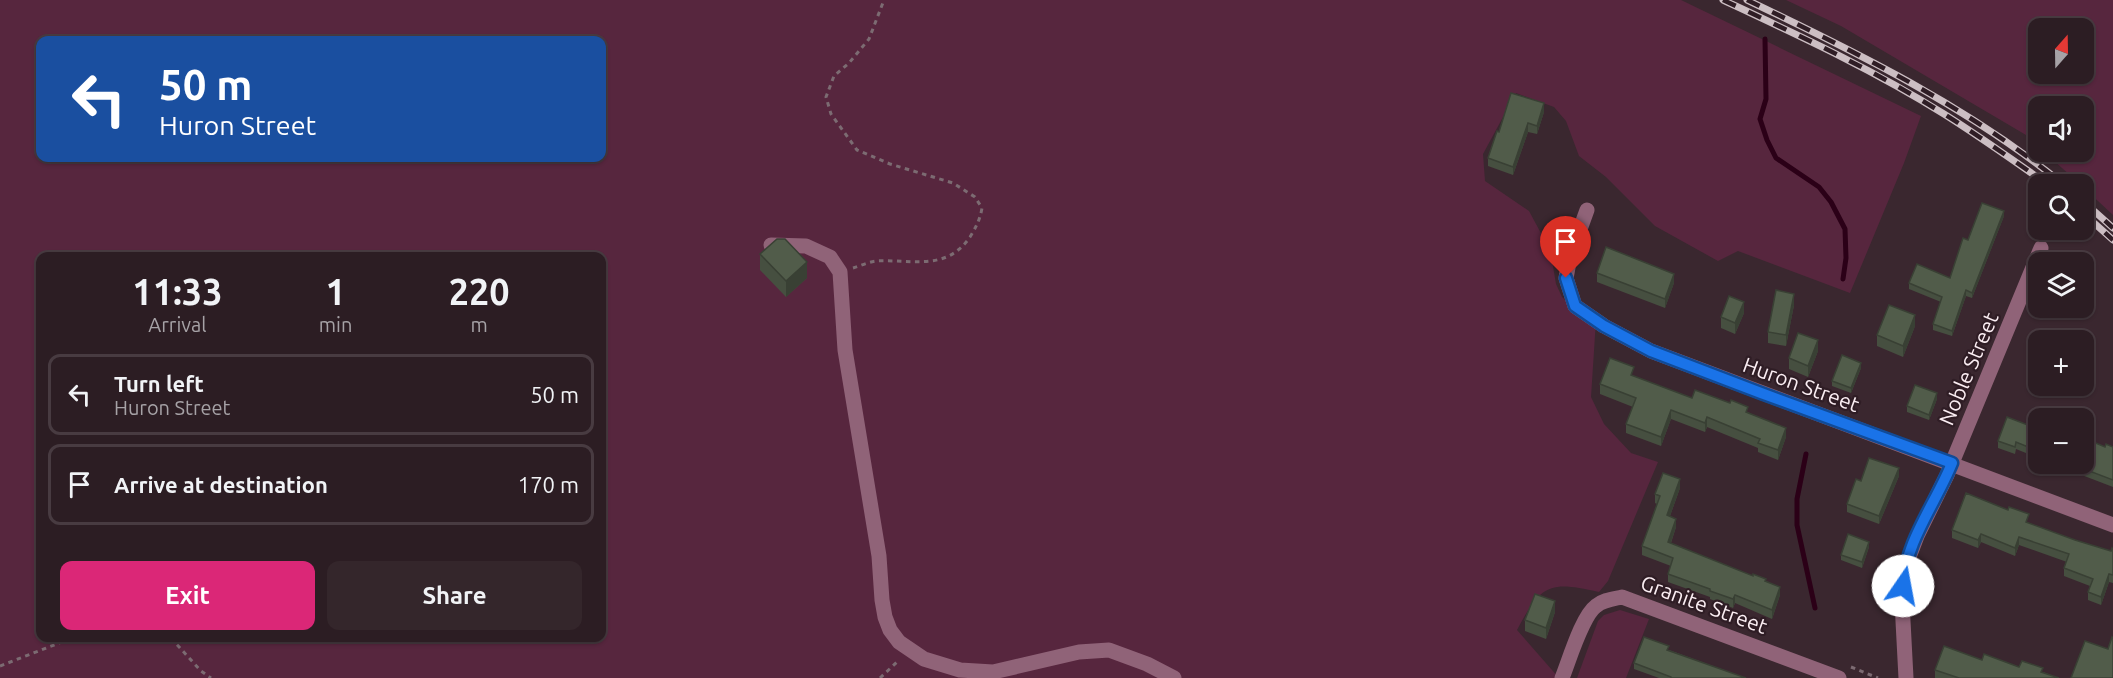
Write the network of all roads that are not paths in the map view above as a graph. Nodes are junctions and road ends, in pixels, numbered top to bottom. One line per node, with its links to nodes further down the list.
1 (1587, 210): 4 (street, Huron Street)
2 (771, 245): 6 (street)
3 (2041, 248): 4 (street, Noble Street)
4 (1952, 463): 5 (street, Huron Street); 9 (street, Noble Street)
5 (2113, 525)
6 (1174, 678)
7 (1562, 678): 8 (street, Granite Street)
8 (1839, 678)
9 (1906, 678)

